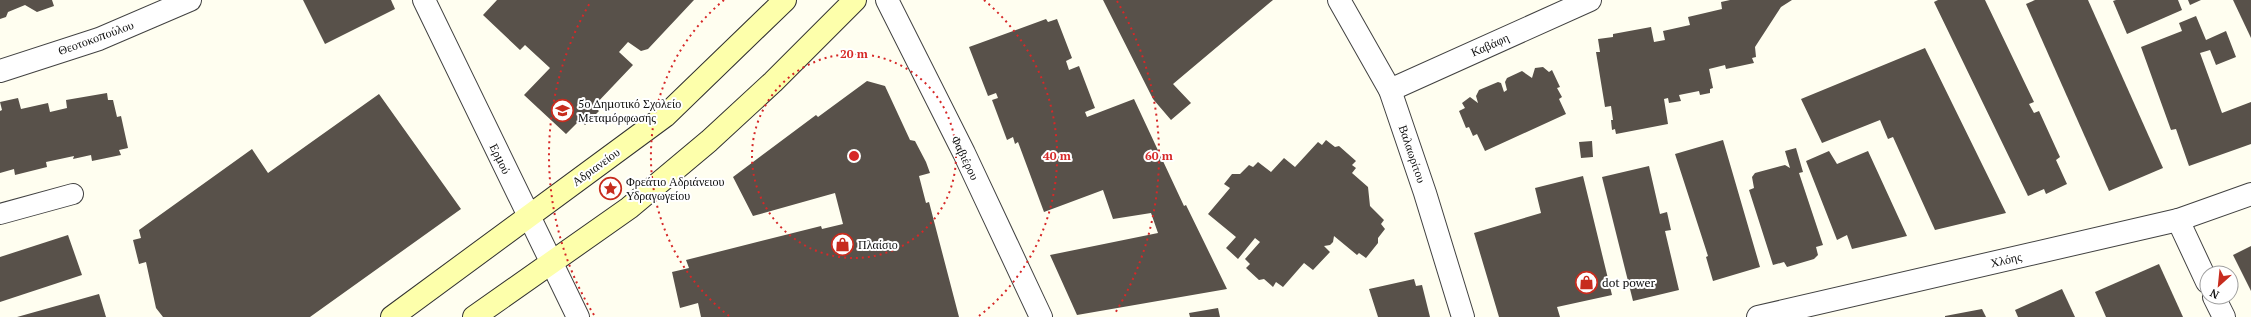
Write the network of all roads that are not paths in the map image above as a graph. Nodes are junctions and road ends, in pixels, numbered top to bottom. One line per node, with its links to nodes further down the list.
1 (190, 0): 8 (street, Θεοτοκοπούλου)
2 (424, 0): 13 (street, Ερμού)
3 (785, 0): 13 (street, Αδριανείου)
4 (855, 0): 15 (street)
5 (888, 0): 22 (street, Φαβιέρου)
6 (1340, 0): 9 (street, Βαλαωρίτου)
7 (1590, 0): 9 (street, Καβάφη)
8 (0, 71)
9 (1390, 90): 23 (street, Βαλαωρίτου)
10 (73, 194): 12 (lane)
11 (2251, 194): 14 (street, Χλόης)
12 (0, 214)
13 (528, 217): 15 (street, Ερμού); 19 (street, Αδριανείου)
14 (2178, 220): 16 (street); 18 (street, Χλόης)
15 (551, 262): 20 (street); 21 (street, Ερμού)
16 (2199, 265)
17 (2218, 305): 25 (street)
18 (1827, 309): 24 (street, Χλόης)
19 (392, 317)
20 (474, 317)
21 (578, 317)
22 (1041, 317)
23 (1463, 317)
24 (1758, 317)
25 (2224, 317)

